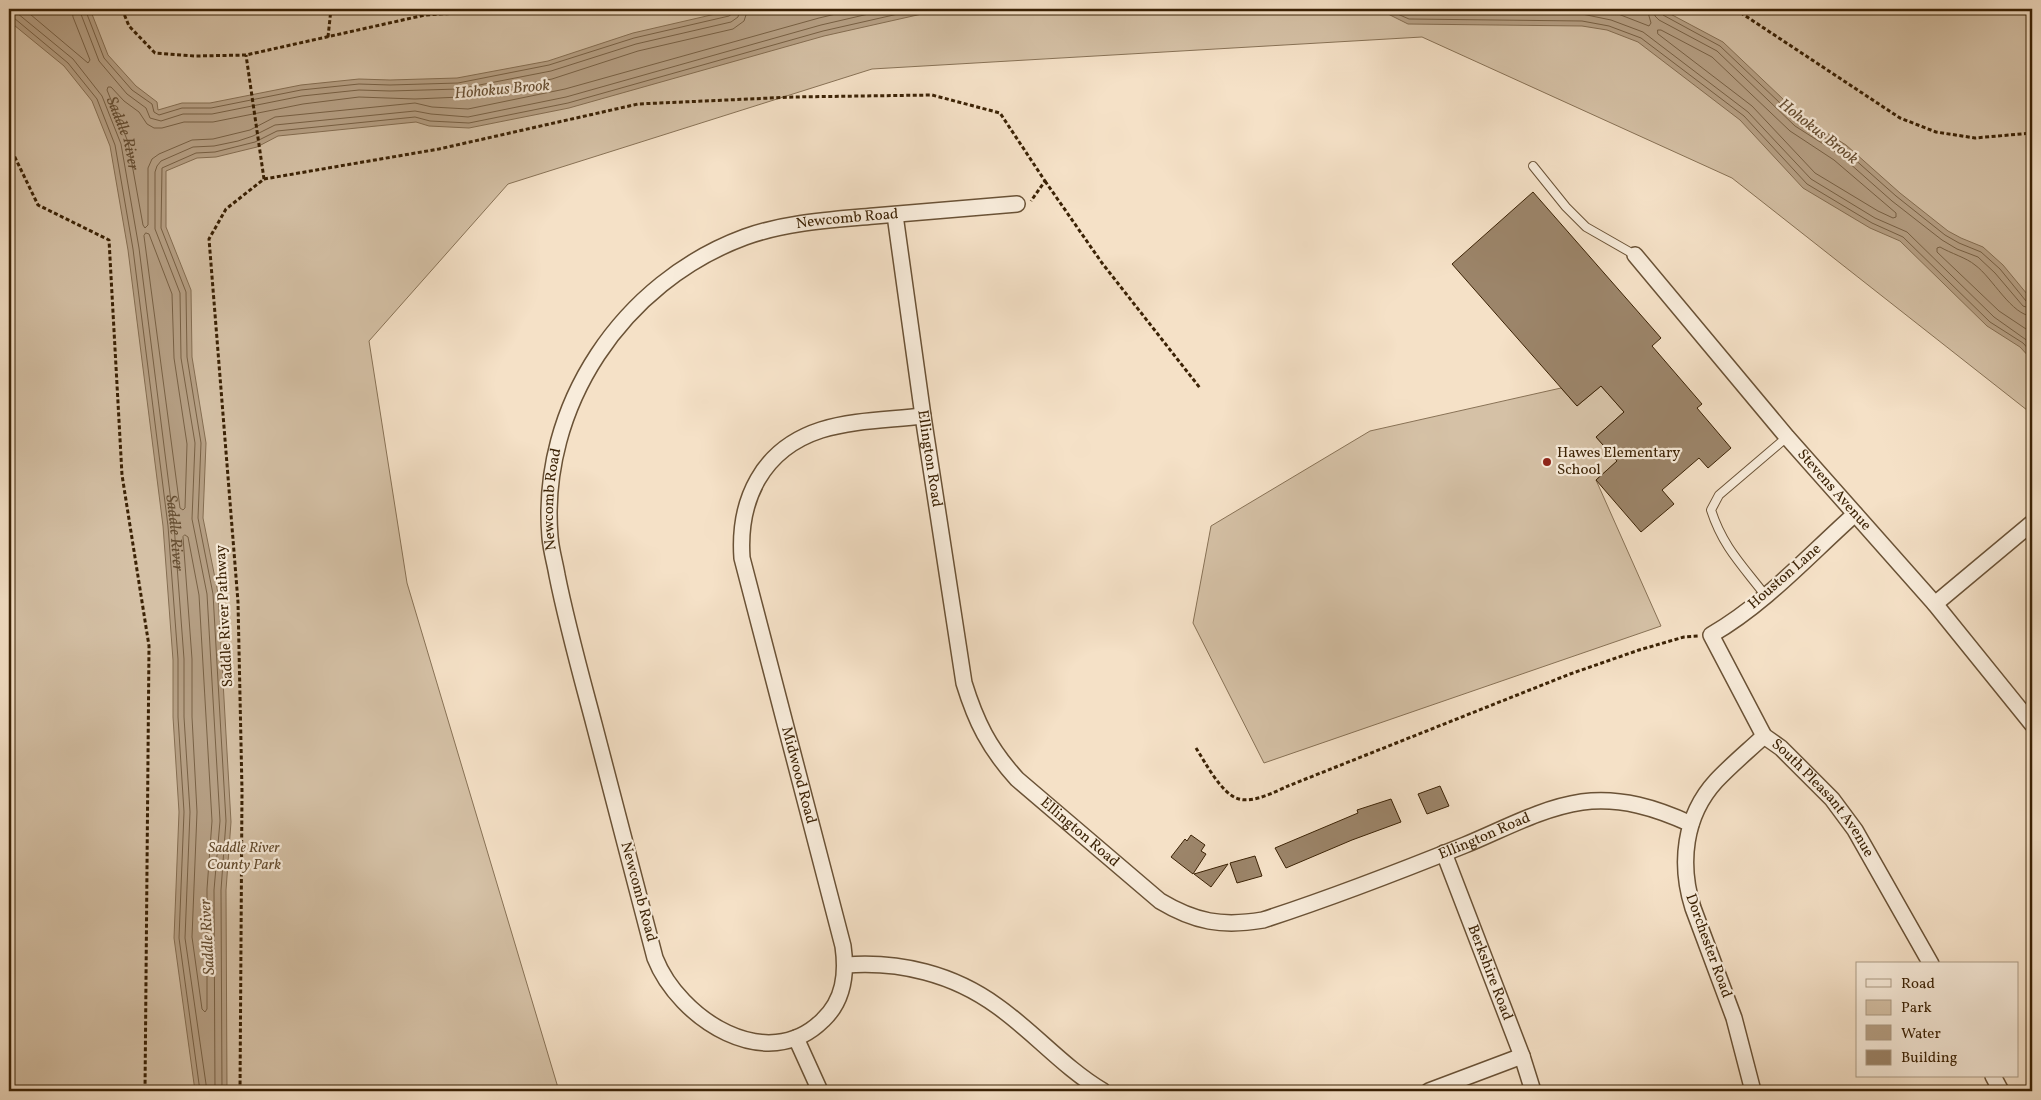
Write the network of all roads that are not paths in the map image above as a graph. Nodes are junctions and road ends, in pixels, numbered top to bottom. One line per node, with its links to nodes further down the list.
1 (1533, 166): 4 (lane)
2 (1016, 204): 3 (street, Newcomb Road)
3 (894, 215): 5 (street, Ellington Road); 18 (street, Newcomb Road)
4 (1636, 255): 6 (street, Stevens Avenue)
5 (922, 416): 15 (street, Ellington Road); 17 (street, Midwood Road)
6 (1787, 437): 7 (street, Stevens Avenue); 9 (lane)
7 (1855, 514): 9 (street, Houston Lane); 10 (street, Stevens Avenue)
8 (2032, 523): 10 (street)
9 (1765, 595): 11 (street, Houston Lane)
10 (1936, 604): 12 (street, Stevens Avenue)
11 (1711, 635): 13 (street, South Pleasant Avenue)
12 (2032, 724)
13 (1764, 736): 14 (street, Dorchester Road); 16 (street, South Pleasant Avenue)
14 (1691, 824): 15 (street, Ellington Road); 25 (street, Dorchester Road)
15 (1444, 853): 19 (street, Berkshire Road)
16 (1930, 962)
17 (846, 965): 18 (street, Newcomb Road); 22 (street)
18 (796, 1038): 21 (street)
19 (1522, 1056): 23 (street); 24 (street, Berkshire Road)
20 (1994, 1078): 26 (street)
21 (820, 1091)
22 (1104, 1091)
23 (1429, 1091)
24 (1533, 1091)
25 (1753, 1091)
26 (2002, 1091)

